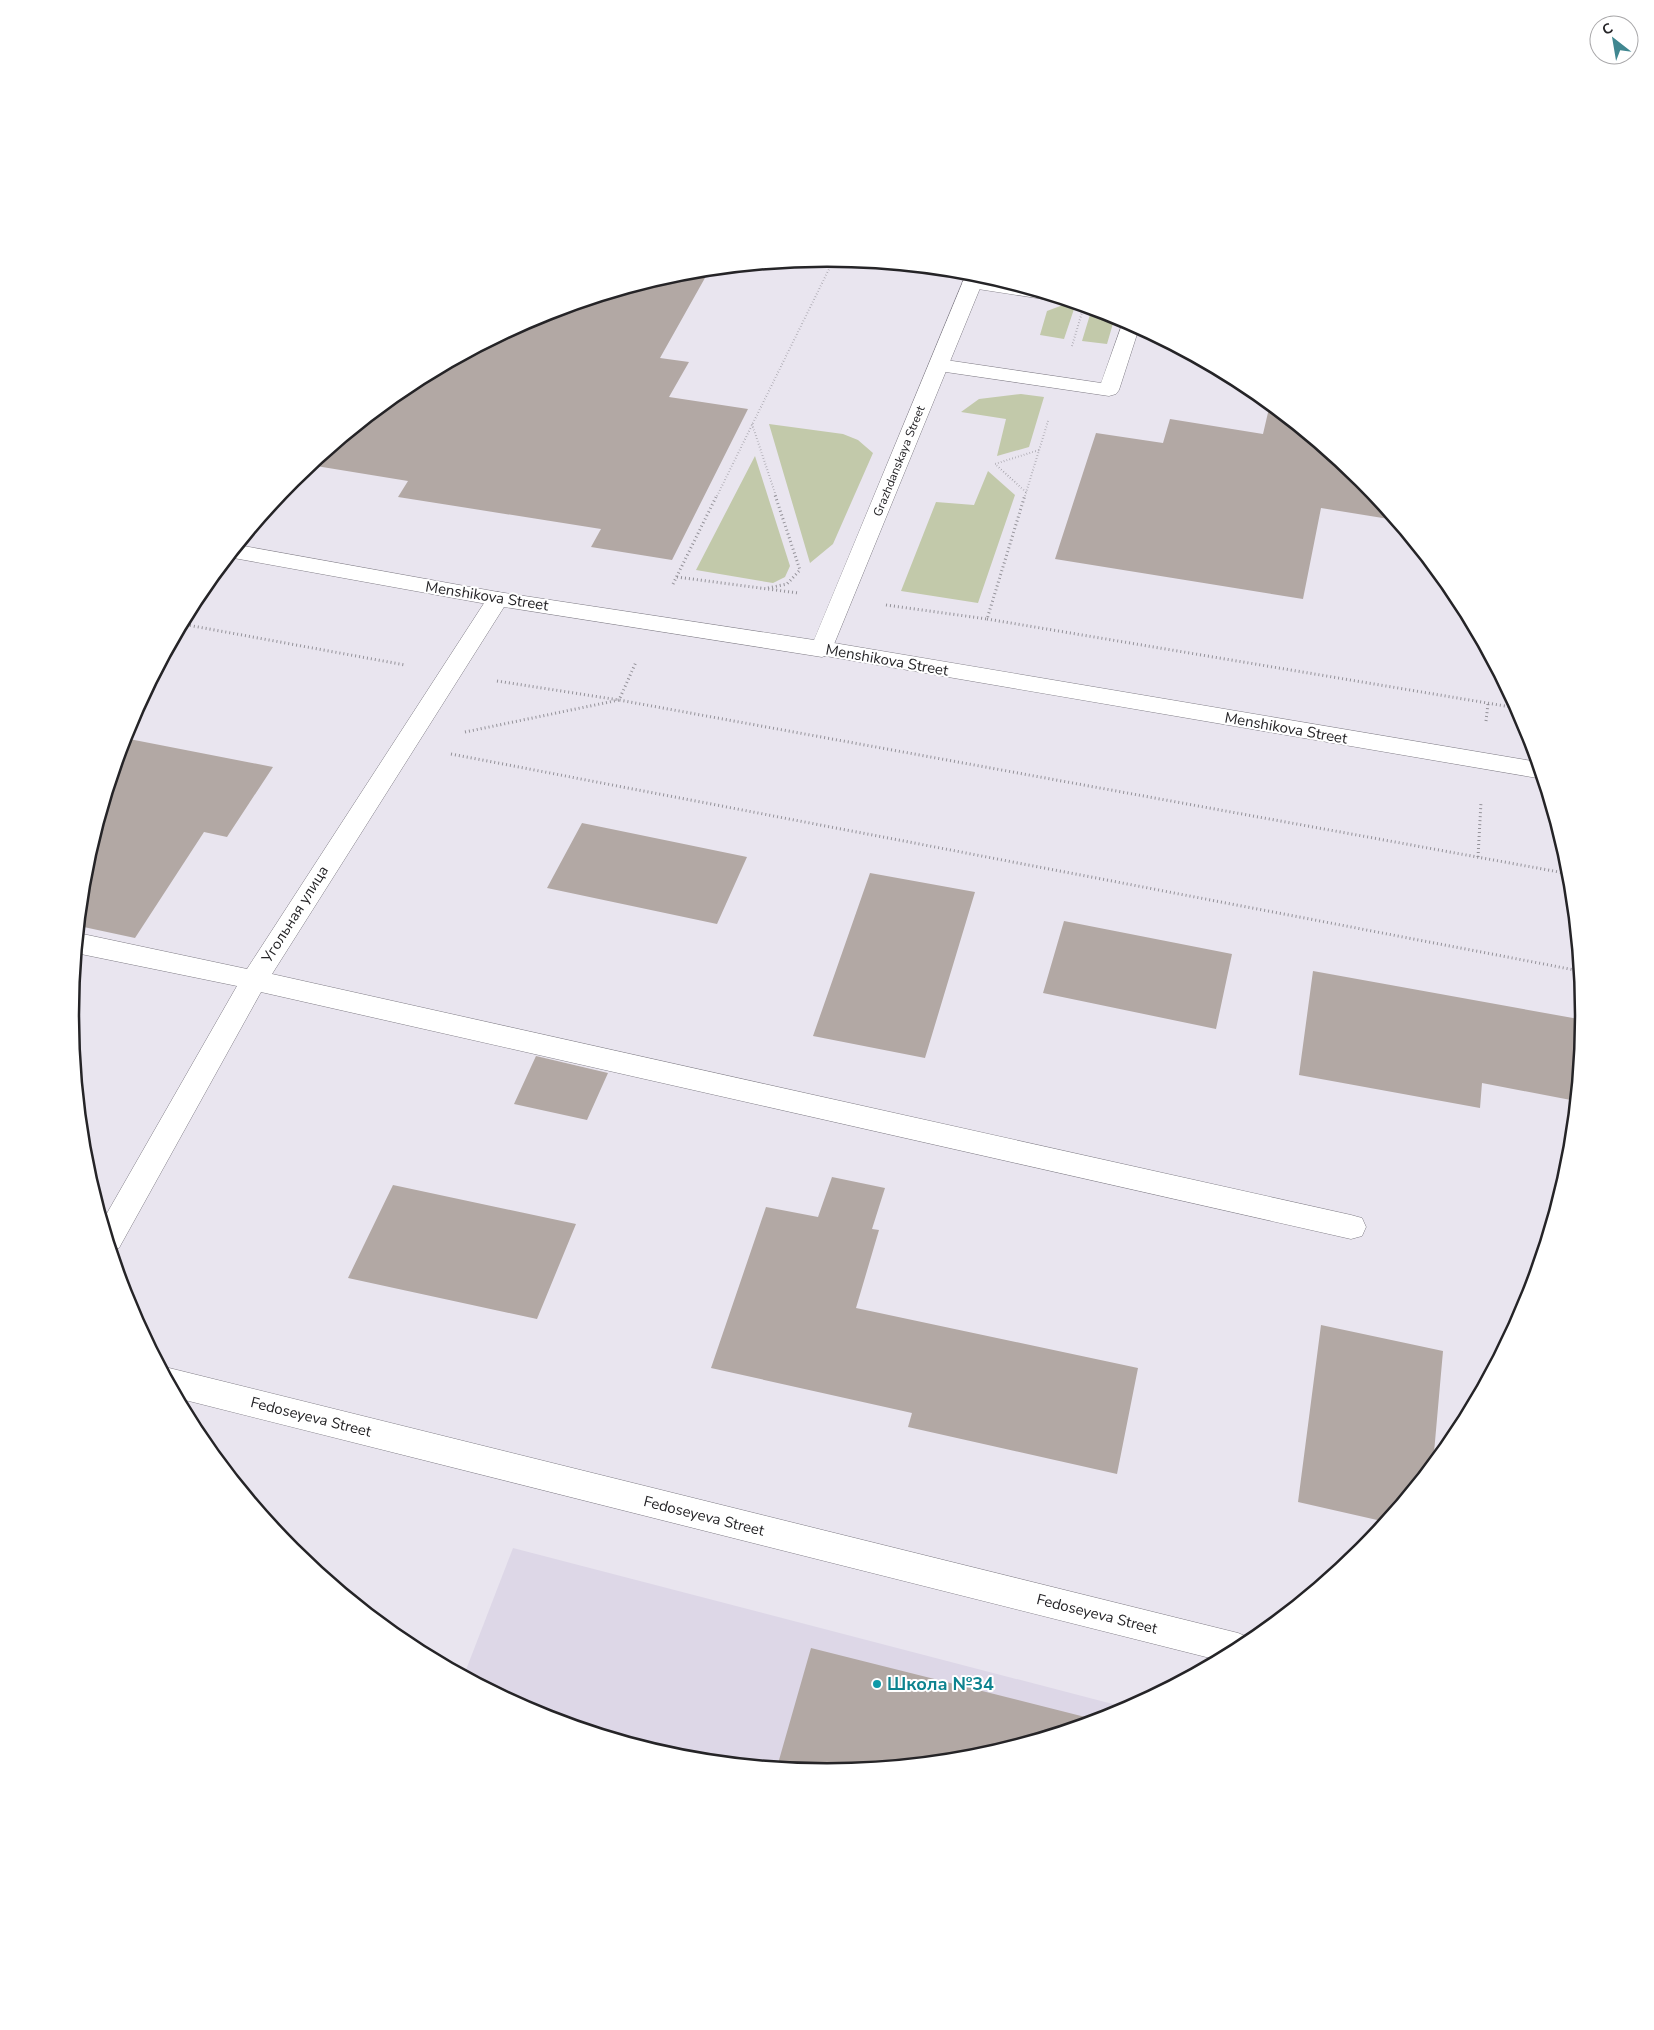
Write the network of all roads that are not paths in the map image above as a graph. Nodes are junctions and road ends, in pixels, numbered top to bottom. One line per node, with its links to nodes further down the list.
1 (973, 281): 3 (street, Grazhdanskaya Street)
2 (1128, 331): 3 (street)
3 (938, 365): 6 (street, Grazhdanskaya Street)
4 (239, 552): 5 (street, Menshikova Street)
5 (498, 599): 6 (street, Menshikova Street); 9 (street, Угольная улица)
6 (822, 649): 7 (street, Menshikova Street)
7 (1534, 770)
8 (82, 944): 9 (street)
9 (254, 980): 10 (street); 11 (street, Угольная улица)
10 (1351, 1227)
11 (111, 1233)
12 (176, 1384): 13 (street, Fedoseyeva Street)
13 (1228, 1646)

